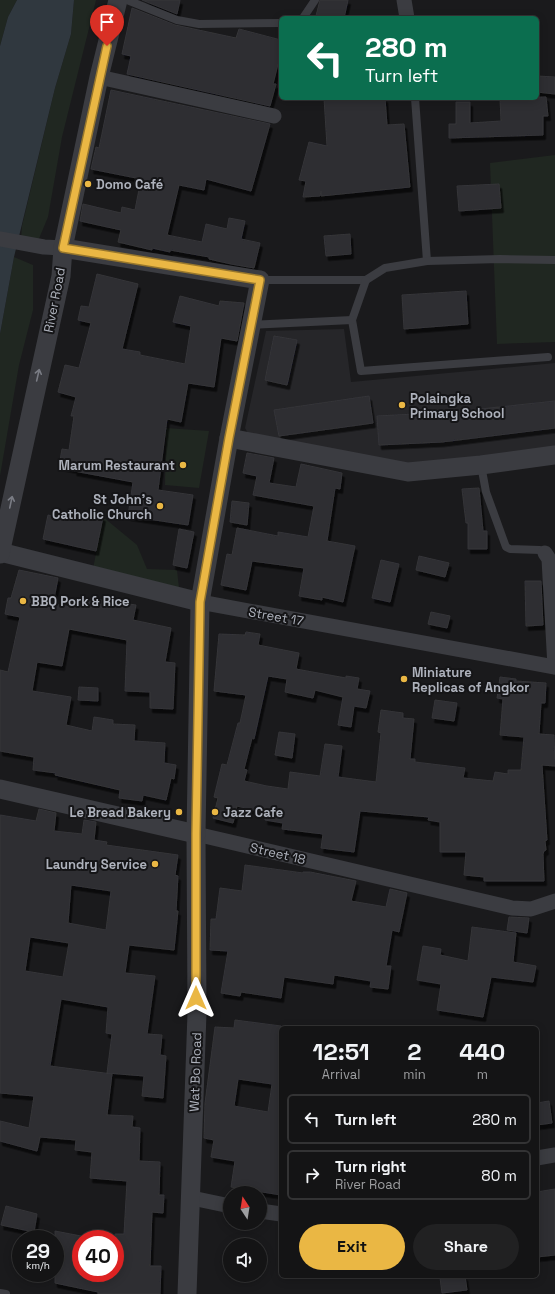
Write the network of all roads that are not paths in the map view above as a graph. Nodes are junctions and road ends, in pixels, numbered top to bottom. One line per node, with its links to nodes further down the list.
1 (118, 0): 8 (street, River Road)
2 (128, 0): 7 (lane)
3 (315, 0): 5 (lane)
4 (404, 0): 6 (street)
5 (304, 16)
6 (407, 16)
7 (279, 23)
8 (99, 77): 10 (street); 12 (street, River Road)
9 (415, 100): 14 (lane)
10 (274, 116)
11 (0, 239): 12 (street)
12 (63, 248): 15 (street); 23 (street, River Road, one-way to 12)
13 (555, 260): 14 (lane)
14 (427, 261): 16 (lane)
15 (260, 280): 16 (lane); 18 (street, Wat Bo Road)
16 (366, 280): 17 (lane)
17 (352, 320): 18 (lane); 19 (lane)
18 (251, 325): 20 (street, Wat Bo Road)
19 (548, 358)
20 (229, 438): 22 (street); 25 (street, Wat Bo Road)
21 (555, 455): 22 (street)
22 (481, 465): 24 (lane)
23 (0, 553): 25 (street, Street 17)
24 (545, 553): 26 (street)
25 (200, 602): 27 (street, Street 17); 29 (street, Wat Bo Road)
26 (553, 610): 27 (street)
27 (555, 667)
28 (0, 789): 29 (street, Street 18)
29 (196, 834): 30 (street, Street 18); 33 (street, Wat Bo Road)
30 (555, 901)
31 (555, 1154): 32 (street)
32 (539, 1158)
33 (192, 1198): 34 (street); 39 (street, Wat Bo Road)
34 (223, 1205)
35 (267, 1212): 36 (street)
36 (279, 1214)
37 (0, 1293): 38 (lane)
38 (6, 1294)
39 (187, 1294)

